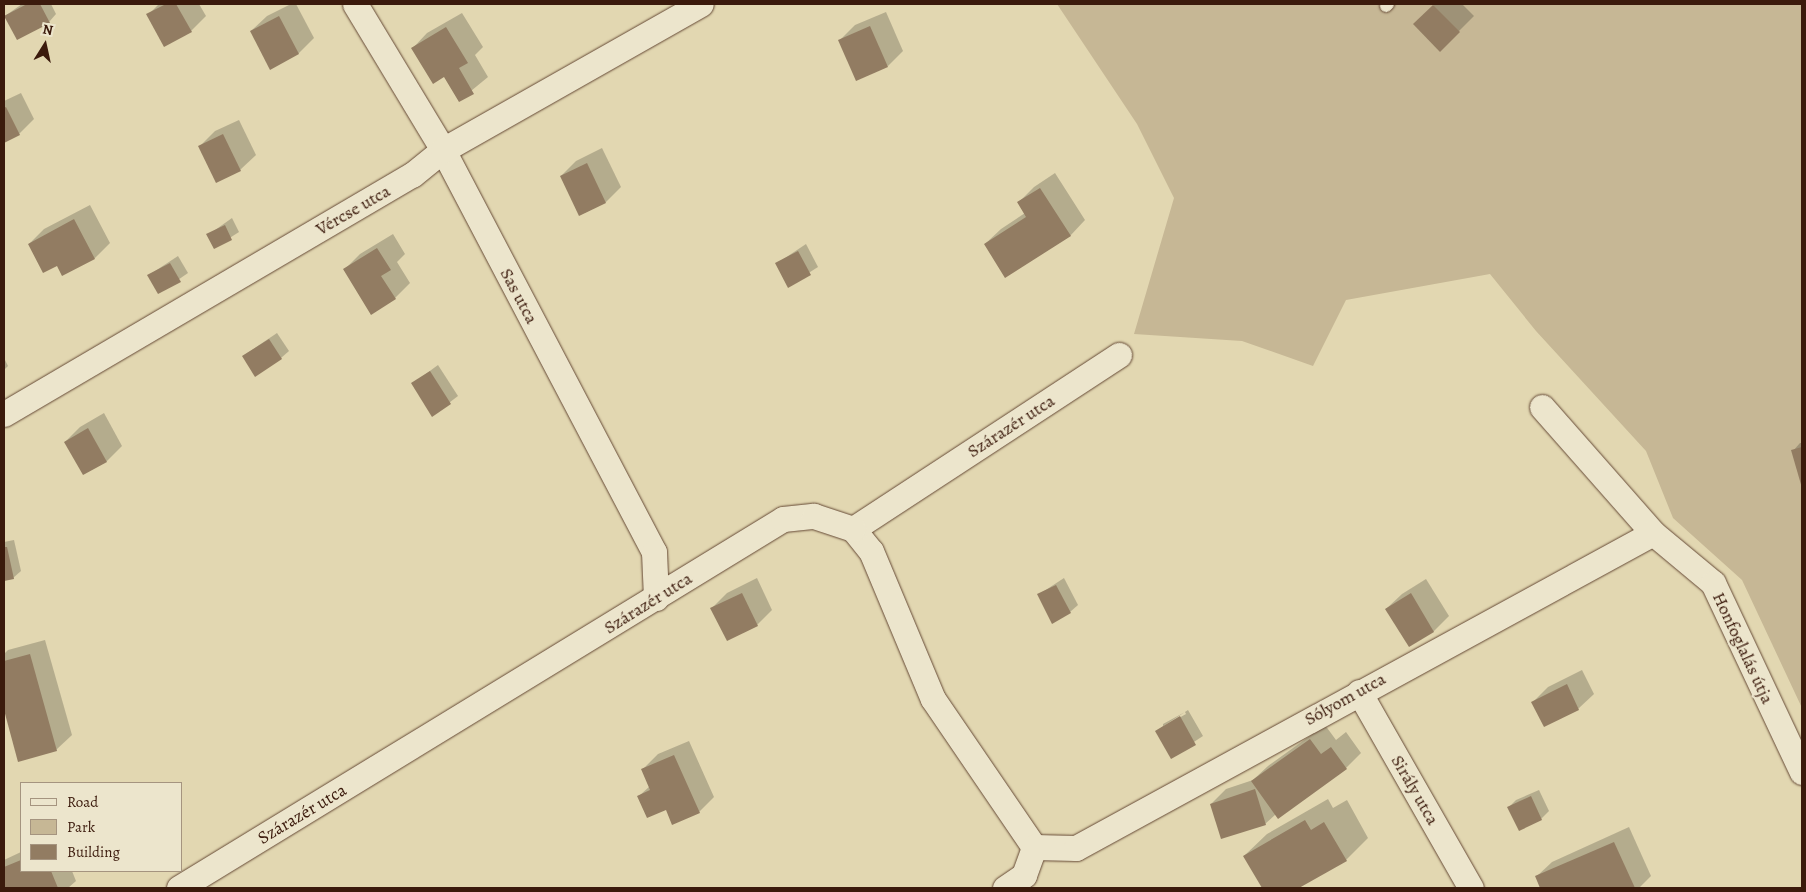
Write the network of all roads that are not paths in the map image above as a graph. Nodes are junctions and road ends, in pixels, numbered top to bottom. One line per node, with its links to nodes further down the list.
1 (355, 4): 3 (street, Sas utca)
2 (701, 4): 3 (street, Vércse utca)
3 (443, 150): 6 (street, Vércse utca); 9 (street, Sas utca)
4 (1119, 355): 7 (street, Szárazér utca)
5 (1542, 407): 8 (street, Honfoglalás útja)
6 (4, 414)
7 (853, 529): 9 (street, Szárazér utca); 12 (street)
8 (1653, 533): 10 (street, Sólyom utca); 11 (street, Honfoglalás útja)
9 (656, 598): 13 (street, Szárazér utca)
10 (1359, 692): 12 (street, Sólyom utca); 15 (street, Sirály utca)
11 (1802, 772)
12 (1034, 847): 14 (street)
13 (179, 888)
14 (1005, 888)
15 (1471, 888)

